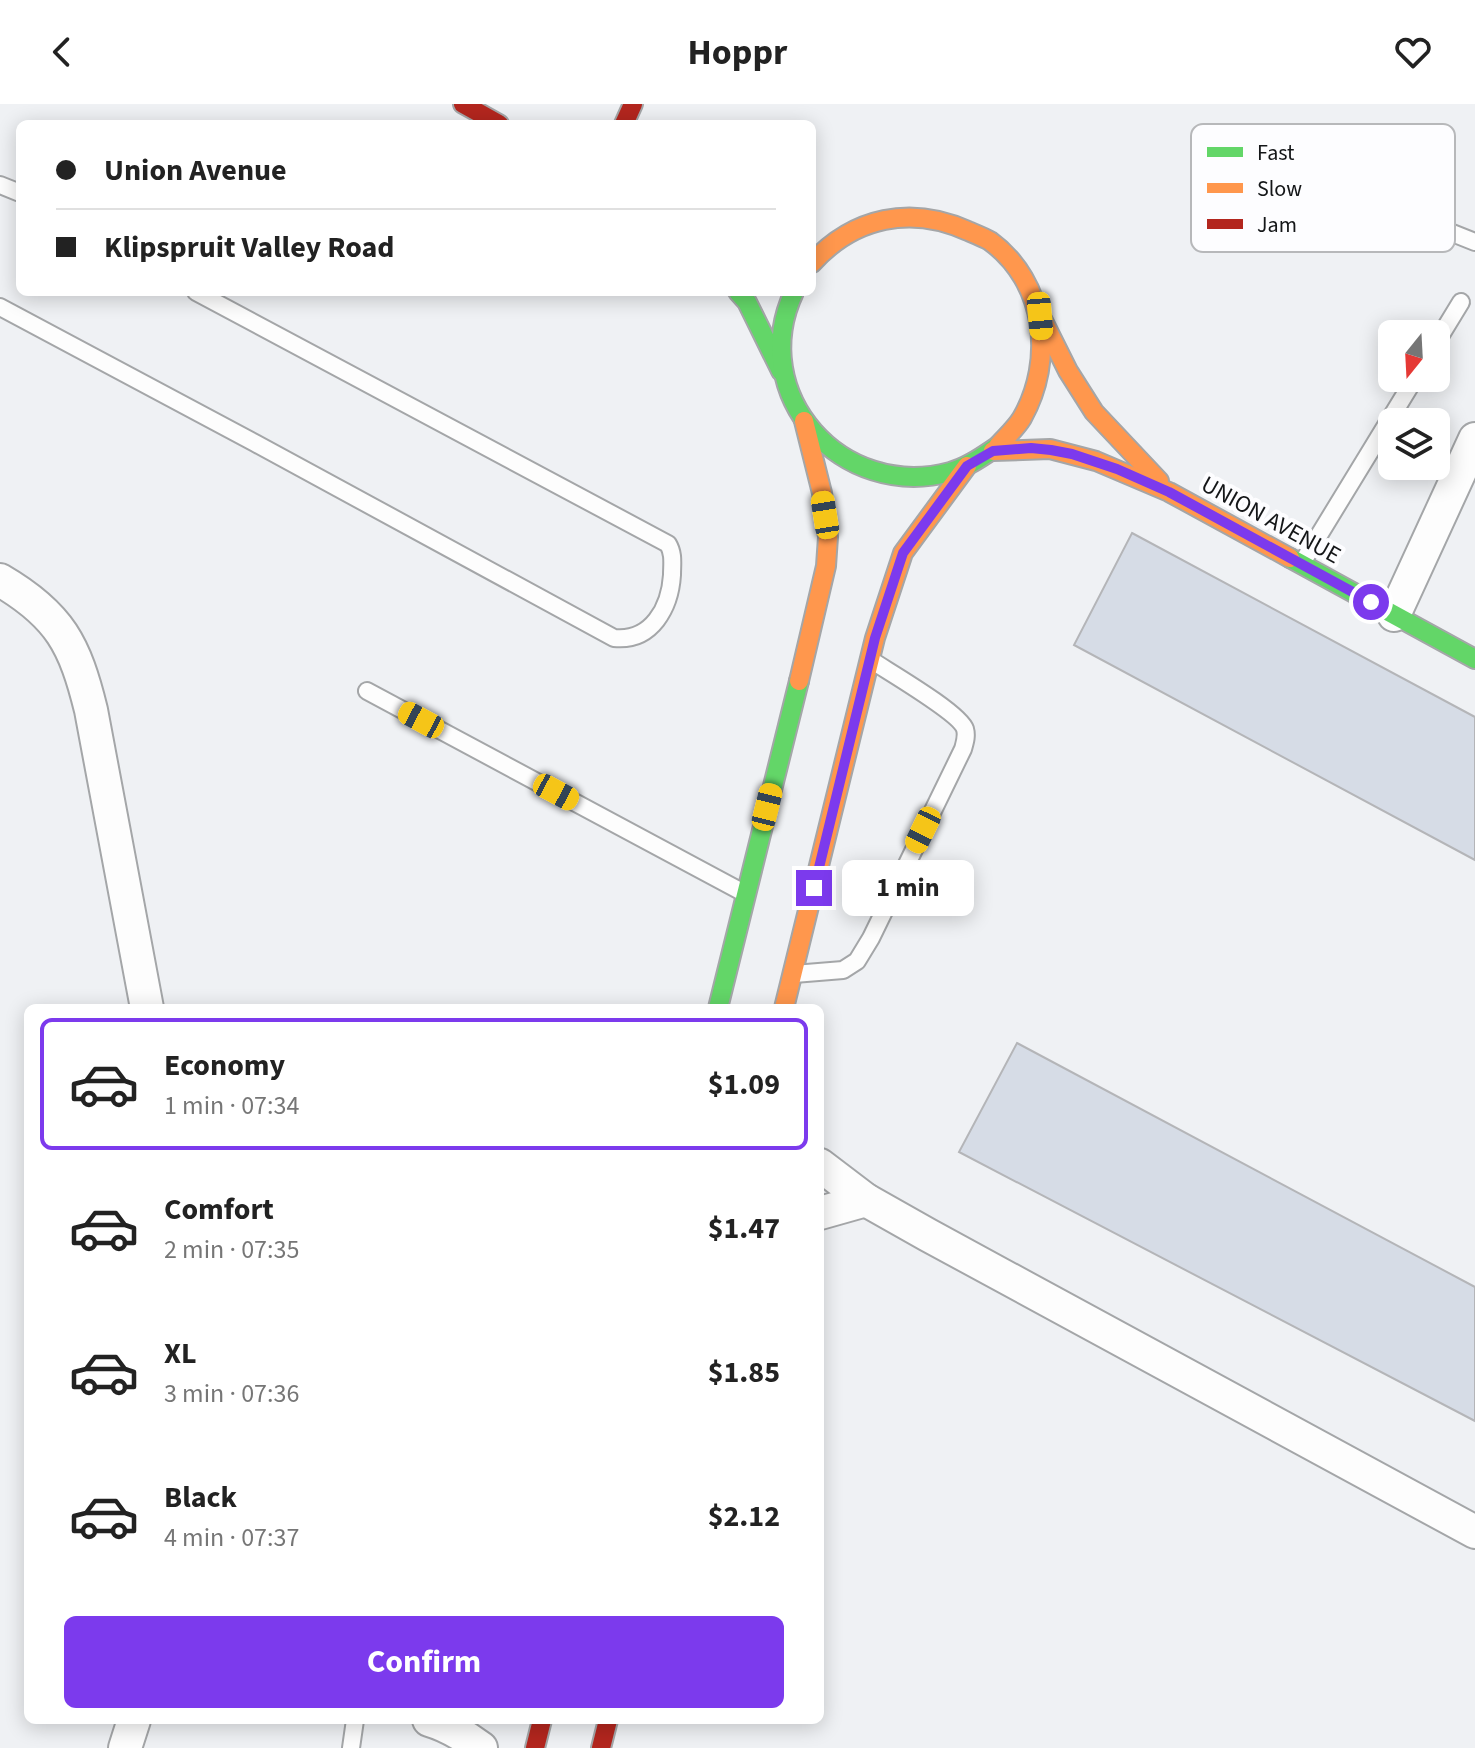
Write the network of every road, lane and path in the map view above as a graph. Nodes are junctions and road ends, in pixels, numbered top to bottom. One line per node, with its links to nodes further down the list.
1 (463, 104): 2 (street)
2 (492, 120)
3 (1455, 234): 4 (lane)
4 (1475, 242)
5 (816, 254): 11 (street, UNION AVENUE)
6 (203, 296): 10 (lane)
7 (742, 296): 13 (street)
8 (792, 296): 13 (street)
9 (1461, 302): 12 (lane)
10 (0, 307)
11 (1040, 316): 17 (street); 19 (street, UNION AVENUE)
12 (1450, 320)
13 (785, 380): 15 (street)
14 (1406, 392): 20 (lane)
15 (804, 421): 18 (street); 26 (street)
16 (1475, 439): 22 (street)
17 (993, 451): 18 (street); 19 (street, UNION AVENUE)
18 (967, 466): 23 (street)
19 (1169, 492): 20 (street, UNION AVENUE)
20 (1301, 564): 22 (street, UNION AVENUE)
21 (0, 580): 28 (street)
22 (1394, 615): 24 (street, UNION AVENUE)
23 (870, 659): 27 (street); 27 (lane)
24 (1475, 659)
25 (367, 691): 26 (lane)
26 (745, 894): 29 (street)
27 (792, 974): 30 (street)
28 (146, 1004)
29 (719, 1004)
30 (785, 1004)
31 (824, 1168): 32 (street)
32 (866, 1200): 33 (street); 34 (street)
33 (824, 1212)
34 (1475, 1532)
35 (133, 1724): 40 (street)
36 (354, 1724): 41 (lane)
37 (438, 1724): 42 (street)
38 (541, 1724): 43 (street)
39 (607, 1724): 44 (street)
40 (125, 1748)
41 (351, 1748)
42 (481, 1748)
43 (535, 1748)
44 (601, 1748)

